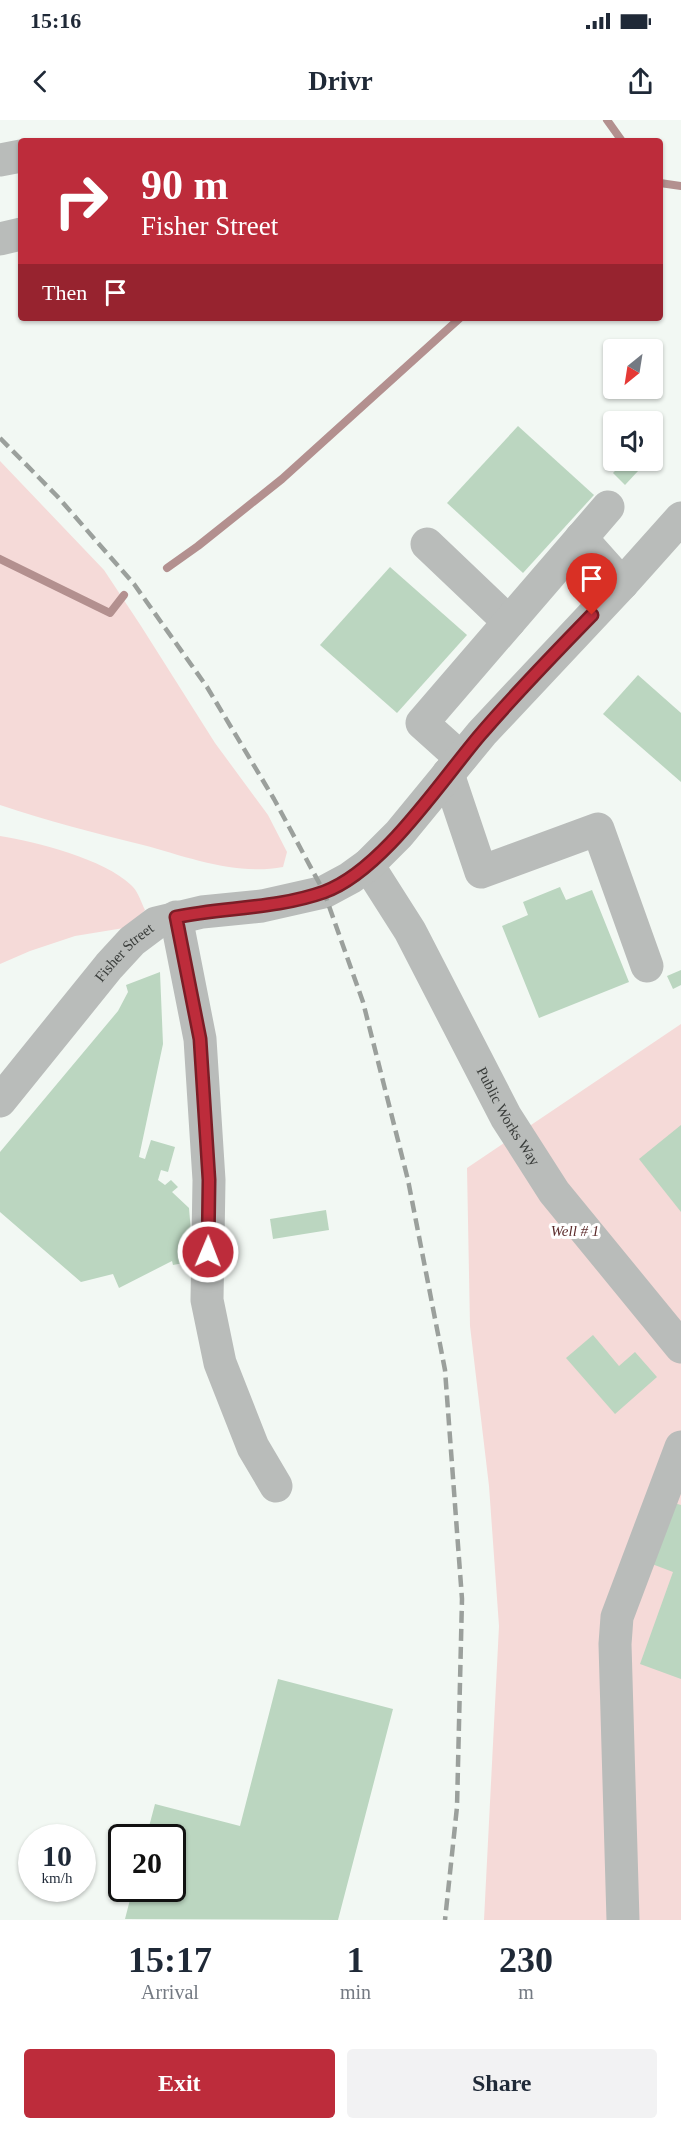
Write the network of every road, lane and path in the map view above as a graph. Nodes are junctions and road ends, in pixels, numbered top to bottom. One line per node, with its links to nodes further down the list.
1 (18, 157): 2 (street)
2 (0, 160)
3 (18, 235): 4 (street)
4 (0, 239)
5 (608, 507): 7 (street)
6 (681, 518): 9 (street, Fisher Street)
7 (581, 538): 9 (street); 10 (street)
8 (427, 544): 10 (street)
9 (622, 584): 11 (street, Fisher Street)
10 (509, 622): 11 (street)
11 (454, 766): 12 (street, Fisher Street); 14 (street)
12 (368, 865): 13 (street, Fisher Street); 16 (street, Public Works Way)
13 (176, 917): 15 (street, Fisher Street); 18 (street)
14 (647, 966)
15 (0, 1101)
16 (681, 1347)
17 (681, 1447): 19 (street)
18 (276, 1486)
19 (623, 1920)

